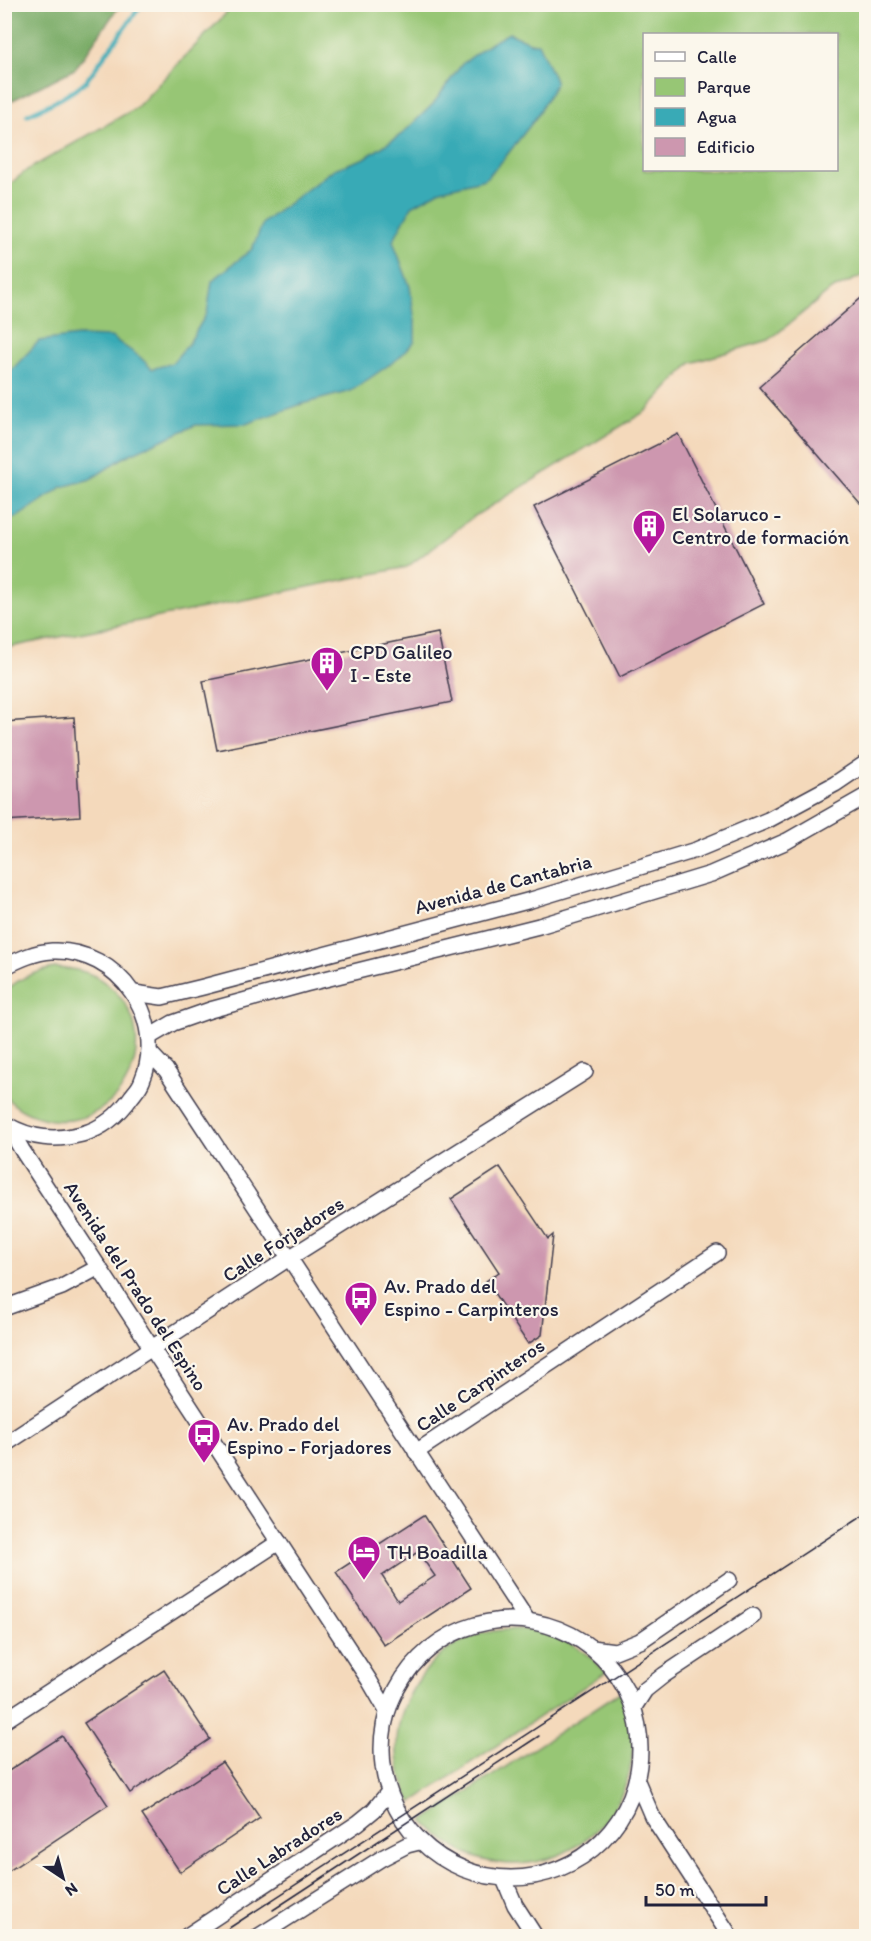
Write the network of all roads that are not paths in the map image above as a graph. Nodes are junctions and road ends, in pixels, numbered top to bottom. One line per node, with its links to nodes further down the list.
1 (867, 764): 4 (street, Avenida de Cantabria)
2 (867, 796): 5 (street)
3 (4, 967): 4 (street)
4 (134, 993): 5 (street)
5 (149, 1044): 7 (street); 9 (street)
6 (585, 1072): 9 (street, Calle Forjadores)
7 (7, 1124): 10 (street, Avenida del Prado del Espino)
8 (717, 1253): 14 (street, Calle Carpinteros)
9 (290, 1258): 12 (street, Calle Forjadores); 14 (street)
10 (99, 1267): 11 (street); 12 (street, Avenida del Prado del Espino)
11 (4, 1308)
12 (152, 1348): 13 (street, Calle Forjadores); 15 (street, Avenida del Prado del Espino)
13 (4, 1445)
14 (416, 1452): 18 (street)
15 (279, 1542): 21 (street, Avenida del Prado del Espino); 22 (street)
16 (729, 1580): 19 (street)
17 (753, 1616): 20 (street)
18 (527, 1620): 19 (street); 21 (street)
19 (592, 1648): 20 (street)
20 (634, 1707): 23 (street)
21 (387, 1711): 24 (street)
22 (4, 1721)
23 (637, 1781): 26 (street); 30 (street)
24 (388, 1793): 25 (street); 27 (street, Calle Labradores)
25 (419, 1842): 26 (street); 28 (street)
26 (504, 1879): 29 (street)
27 (187, 1936)
28 (260, 1936)
29 (535, 1936)
30 (730, 1936)

